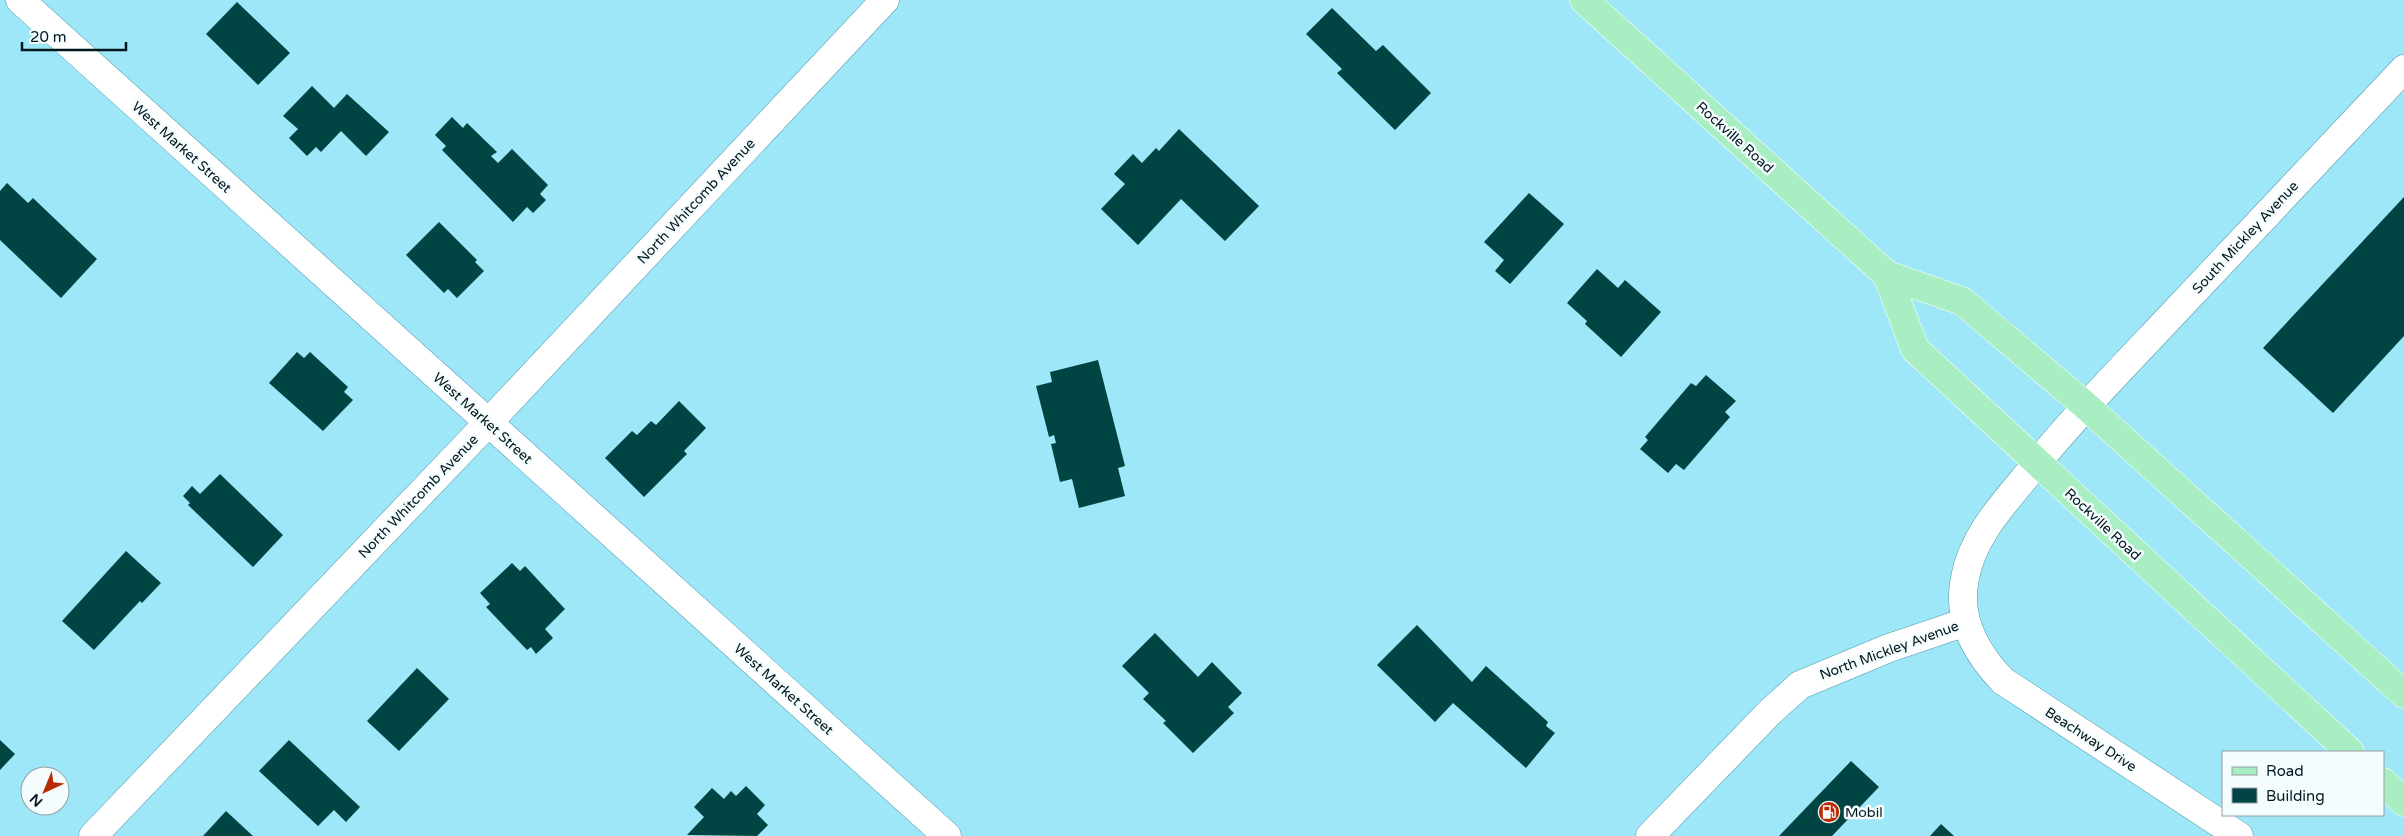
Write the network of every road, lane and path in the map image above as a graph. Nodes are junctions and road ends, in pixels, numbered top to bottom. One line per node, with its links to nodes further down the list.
1 (20, 0): 7 (street, West Market Street)
2 (885, 0): 7 (street, North Whitcomb Avenue)
3 (1584, 0): 5 (main road, Rockville Road)
4 (2400, 76): 6 (street, South Mickley Avenue)
5 (1886, 274): 6 (main road, Rockville Road); 8 (main road, Rockville Road)
6 (2086, 406): 8 (street, North Mickley Avenue); 10 (main road, Rockville Road)
7 (488, 423): 14 (street, North Whitcomb Avenue); 15 (street, West Market Street)
8 (2036, 463): 9 (street, North Mickley Avenue); 11 (main road, Rockville Road)
9 (1966, 622): 16 (street, North Mickley Avenue); 17 (street, Beachway Drive)
10 (2404, 694)
11 (2349, 751)
12 (2384, 783): 13 (main road)
13 (2404, 802)
14 (93, 836)
15 (947, 836)
16 (1650, 836)
17 (2239, 836)

